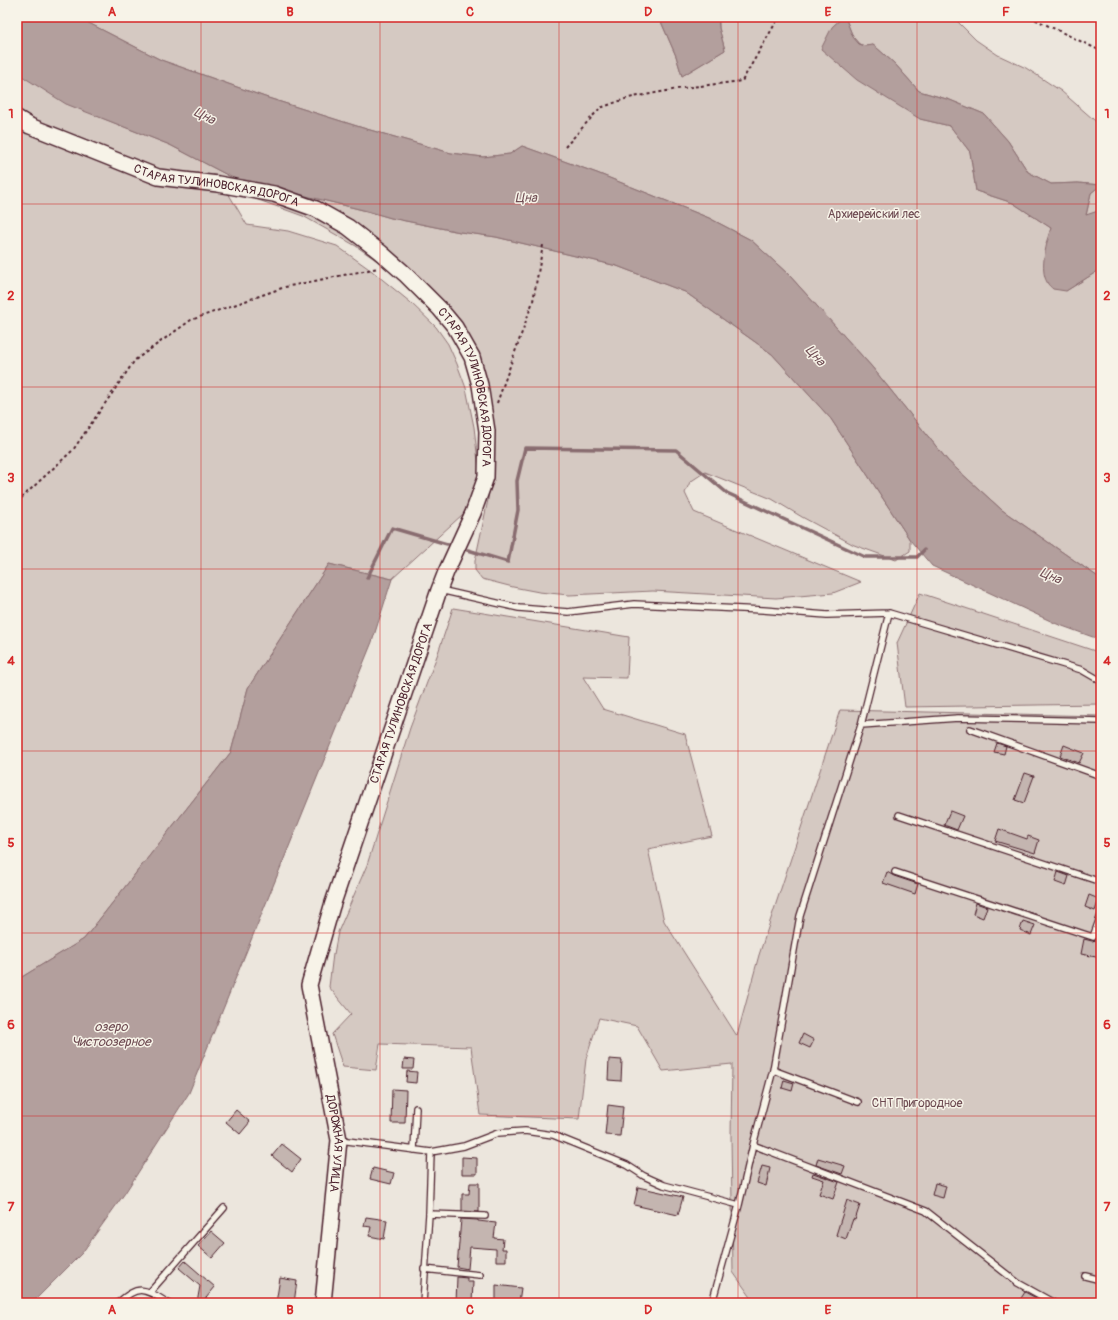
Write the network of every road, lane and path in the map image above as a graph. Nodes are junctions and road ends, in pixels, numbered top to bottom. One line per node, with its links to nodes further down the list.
1 (779, 17): 5 (path)
2 (1030, 17): 3 (path)
3 (1101, 51)
4 (17, 118): 7 (street, СТАРАЯ ТУЛИНОВСКАЯ ДОРОГА)
5 (565, 147)
6 (543, 245): 8 (path)
7 (395, 265): 9 (path); 10 (street, СТАРАЯ ТУЛИНОВСКАЯ ДОРОГА)
8 (495, 409)
9 (17, 502)
10 (439, 590): 11 (lane); 21 (street, СТАРАЯ ТУЛИНОВСКАЯ ДОРОГА)
11 (889, 613): 12 (lane); 14 (lane)
12 (1101, 681)
13 (1101, 722): 14 (lane)
14 (861, 725): 22 (lane)
15 (970, 729): 16 (lane)
16 (1101, 776)
17 (899, 815): 19 (lane)
18 (895, 872): 20 (lane)
19 (1101, 882)
20 (1101, 915)
21 (309, 985): 25 (street, ДОРОЖНАЯ УЛИЦА)
22 (774, 1070): 23 (lane); 26 (lane)
23 (858, 1102)
24 (416, 1108): 27 (lane)
25 (339, 1140): 27 (lane); 40 (street, ДОРОЖНАЯ УЛИЦА)
26 (753, 1146): 29 (lane); 43 (lane)
27 (414, 1150): 28 (lane)
28 (431, 1152): 29 (lane); 31 (lane)
29 (739, 1205): 42 (lane)
30 (224, 1208): 37 (lane)
31 (429, 1214): 32 (lane); 33 (lane)
32 (485, 1216)
33 (424, 1269): 34 (lane); 41 (lane)
34 (480, 1275)
35 (1085, 1276): 36 (lane)
36 (1101, 1280)
37 (150, 1292): 38 (lane); 39 (lane)
38 (118, 1303)
39 (168, 1303)
40 (323, 1303)
41 (423, 1303)
42 (712, 1303)
43 (1054, 1303)

